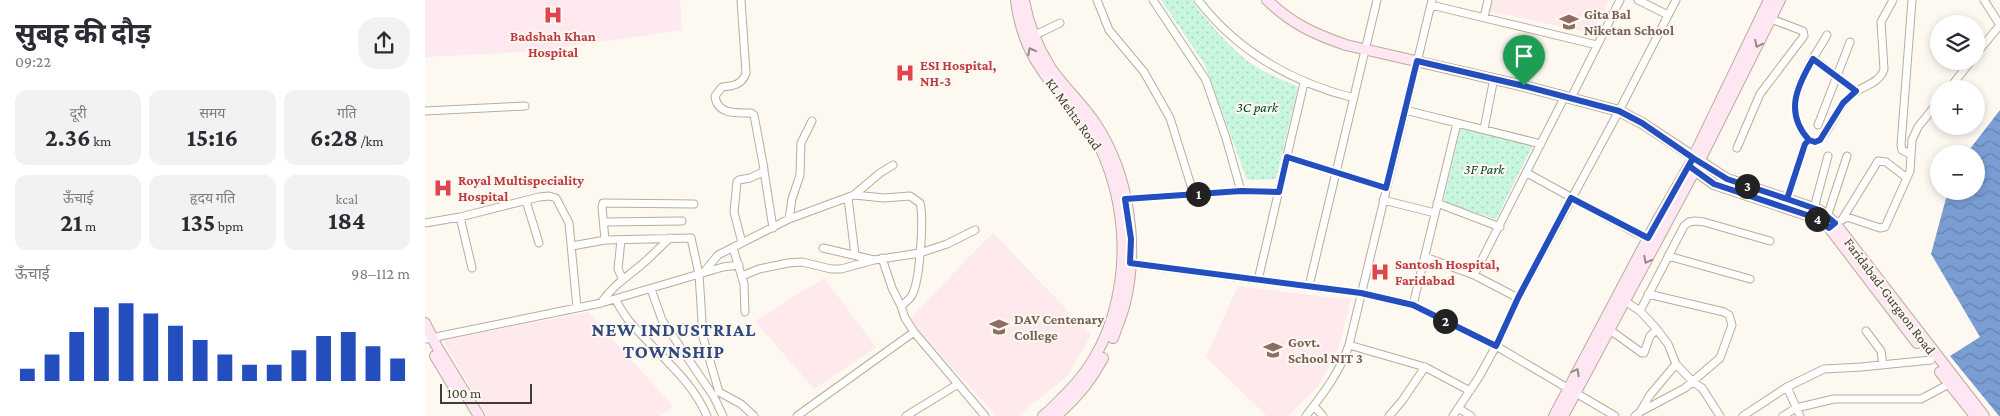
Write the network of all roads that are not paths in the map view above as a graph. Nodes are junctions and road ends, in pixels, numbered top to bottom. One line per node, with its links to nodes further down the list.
1 (741, 0): 58 (street)
2 (1016, 0): 101 (street, KL Mehta Road, one-way to 2)
3 (1024, 0): 25 (street, KL Mehta Road)
4 (1097, 0): 65 (street)
5 (1153, 0): 63 (street)
6 (1197, 0): 36 (street)
7 (1267, 0): 29 (street)
8 (1377, 0): 29 (street)
9 (1488, 0): 20 (street)
10 (1620, 0): 28 (street)
11 (1638, 0): 19 (street)
12 (1676, 0): 19 (street)
13 (1769, 0): 57 (street)
14 (1780, 0): 21 (street)
15 (1893, 0): 37 (street)
16 (1911, 0): 52 (street)
17 (1984, 0): 23 (street)
18 (1431, 2): 20 (street); 31 (street)
19 (1668, 15): 43 (street)
20 (1484, 17): 28 (street)
21 (1771, 19): 51 (street); 57 (street, one-way to 57)
22 (1060, 23): 25 (street)
23 (2000, 25): 27 (street)
24 (1827, 35): 30 (street)
25 (1033, 36): 68 (street, KL Mehta Road)
26 (1851, 42): 33 (street)
27 (1985, 43)
28 (1597, 45): 38 (street)
29 (1364, 50): 31 (street); 39 (street)
30 (1813, 59): 33 (street); 49 (street)
31 (1417, 61): 34 (street); 41 (street)
32 (1964, 70): 35 (street)
33 (1837, 76): 37 (street); 47 (street)
34 (1493, 78): 38 (street); 48 (street)
35 (1956, 80)
36 (1304, 83): 39 (street); 55 (street)
37 (1856, 91): 49 (street)
38 (1568, 97): 43 (street); 50 (street)
39 (1353, 98): 59 (street)
40 (525, 106): 42 (street)
41 (1405, 110): 46 (street); 62 (street)
42 (425, 111)
43 (1619, 111): 57 (street); 67 (street)
44 (1930, 113): 52 (street)
45 (812, 121): 77 (street)
46 (1457, 123): 48 (street); 72 (street)
47 (1818, 125)
48 (1484, 129): 50 (street)
49 (1809, 140): 69 (street)
50 (1541, 144): 60 (street)
51 (1737, 148)
52 (1910, 154): 61 (street)
53 (1828, 156): 74 (street)
54 (1847, 156): 80 (street)
55 (1287, 157): 59 (street); 64 (street)
56 (893, 164): 66 (street)
57 (1694, 164): 69 (street, Faridabad-Gurgaon Road); 80 (street, Faridabad-Gurgaon Road); 86 (street); 116 (street, one-way to 116)
58 (764, 171): 83 (street); 91 (street)
59 (1335, 172): 62 (street); 110 (street)
60 (1527, 173): 67 (street); 82 (street)
61 (1907, 178): 80 (street); 80 (street)
62 (1386, 188): 70 (street)
63 (1241, 191): 64 (street); 65 (street)
64 (1279, 192): 109 (street)
65 (1194, 195): 68 (street)
66 (851, 197): 77 (street); 95 (street); 96 (street)
67 (1571, 198): 86 (street); 114 (street)
68 (1125, 199): 101 (street, KL Mehta Road)
69 (1787, 199): 74 (street, Faridabad-Gurgaon Road)
70 (1383, 200): 75 (street); 112 (street)
71 (526, 201): 76 (street); 90 (street); 92 (street)
72 (1437, 203): 75 (street); 82 (street)
73 (694, 204): 79 (street)
74 (1814, 208): 80 (street, Faridabad-Gurgaon Road)
75 (1435, 213): 98 (street)
76 (460, 217): 81 (street); 103 (street)
77 (789, 220): 83 (street)
78 (682, 221): 79 (street)
79 (603, 222): 87 (street)
80 (1833, 222): 131 (street, Faridabad-Gurgaon Road); 168 (street, Faridabad-Gurgaon Road)
81 (425, 223)
82 (1500, 227): 106 (street)
83 (773, 228): 91 (street)
84 (975, 230): 95 (street)
85 (670, 238): 88 (street); 104 (street); 107 (street)
86 (1648, 238): 140 (street, one-way to 86)
87 (605, 240): 88 (street); 92 (street)
88 (621, 240): 107 (street)
89 (1770, 241): 97 (street)
90 (539, 243)
91 (742, 243): 93 (street)
92 (572, 246): 120 (street)
93 (733, 248): 102 (street); 104 (street)
94 (823, 248): 96 (street)
95 (920, 253): 99 (street); 119 (street)
96 (855, 255): 100 (street)
97 (1668, 256): 108 (street); 113 (street)
98 (1425, 257): 106 (street); 118 (street)
99 (883, 258): 100 (street); 119 (street)
100 (874, 260): 105 (street)
101 (1126, 263): 109 (street); 153 (street, KL Mehta Road); 154 (street, KL Mehta Road)
102 (739, 265): 104 (street); 105 (street)
103 (472, 268)
104 (702, 273): 111 (street); 149 (street)
105 (741, 276): 122 (street)
106 (1474, 276): 114 (street)
107 (622, 278): 117 (street)
108 (1750, 279)
109 (1259, 280): 110 (street)
110 (1309, 286): 112 (street)
111 (651, 289): 115 (street); 148 (street)
112 (1361, 293): 118 (street); 129 (street)
113 (1648, 294): 121 (street); 135 (street)
114 (1518, 298): 130 (street)
115 (615, 299): 117 (street); 147 (street)
116 (1625, 301): 121 (street); 125 (street)
117 (601, 302): 120 (street)
118 (1413, 305): 130 (street)
119 (901, 306): 127 (street)
120 (577, 308): 128 (street)
121 (1640, 311): 124 (street)
122 (745, 312)
123 (425, 323): 128 (street)
124 (1657, 329): 125 (street); 132 (street)
125 (1610, 330): 140 (street)
126 (1865, 331): 133 (street)
127 (914, 332): 136 (street); 150 (street)
128 (428, 338): 145 (street); 146 (street)
129 (1349, 346): 134 (street); 141 (street)
130 (1496, 346): 139 (street); 140 (street)
131 (1931, 360): 133 (street); 137 (street, Faridabad-Gurgaon Road)
132 (1675, 364): 135 (street); 144 (street)
133 (1883, 365): 138 (street)
134 (1425, 367): 139 (street); 157 (street)
135 (1693, 382): 144 (street); 163 (street)
136 (958, 384): 151 (street); 152 (street)
137 (1949, 384): 143 (street); 167 (street, Faridabad-Gurgaon Road)
138 (1787, 387): 143 (street); 164 (street)
139 (1470, 391): 142 (street)
140 (1571, 392): 160 (street); 161 (street); 162 (street)
141 (1313, 406): 155 (street); 156 (street)
142 (1459, 408): 158 (street); 159 (street)
143 (1796, 408): 165 (street); 166 (street)
144 (1637, 414)
145 (473, 416)
146 (479, 416)
147 (707, 416)
148 (723, 416)
149 (754, 416)
150 (797, 416)
151 (906, 416)
152 (985, 416)
153 (1043, 416)
154 (1056, 416)
155 (1306, 416)
156 (1323, 416)
157 (1389, 416)
158 (1453, 416)
159 (1471, 416)
160 (1554, 416)
161 (1563, 416)
162 (1615, 416)
163 (1720, 416)
164 (1743, 416)
165 (1783, 416)
166 (1800, 416)
167 (1975, 416)
168 (1984, 416)

